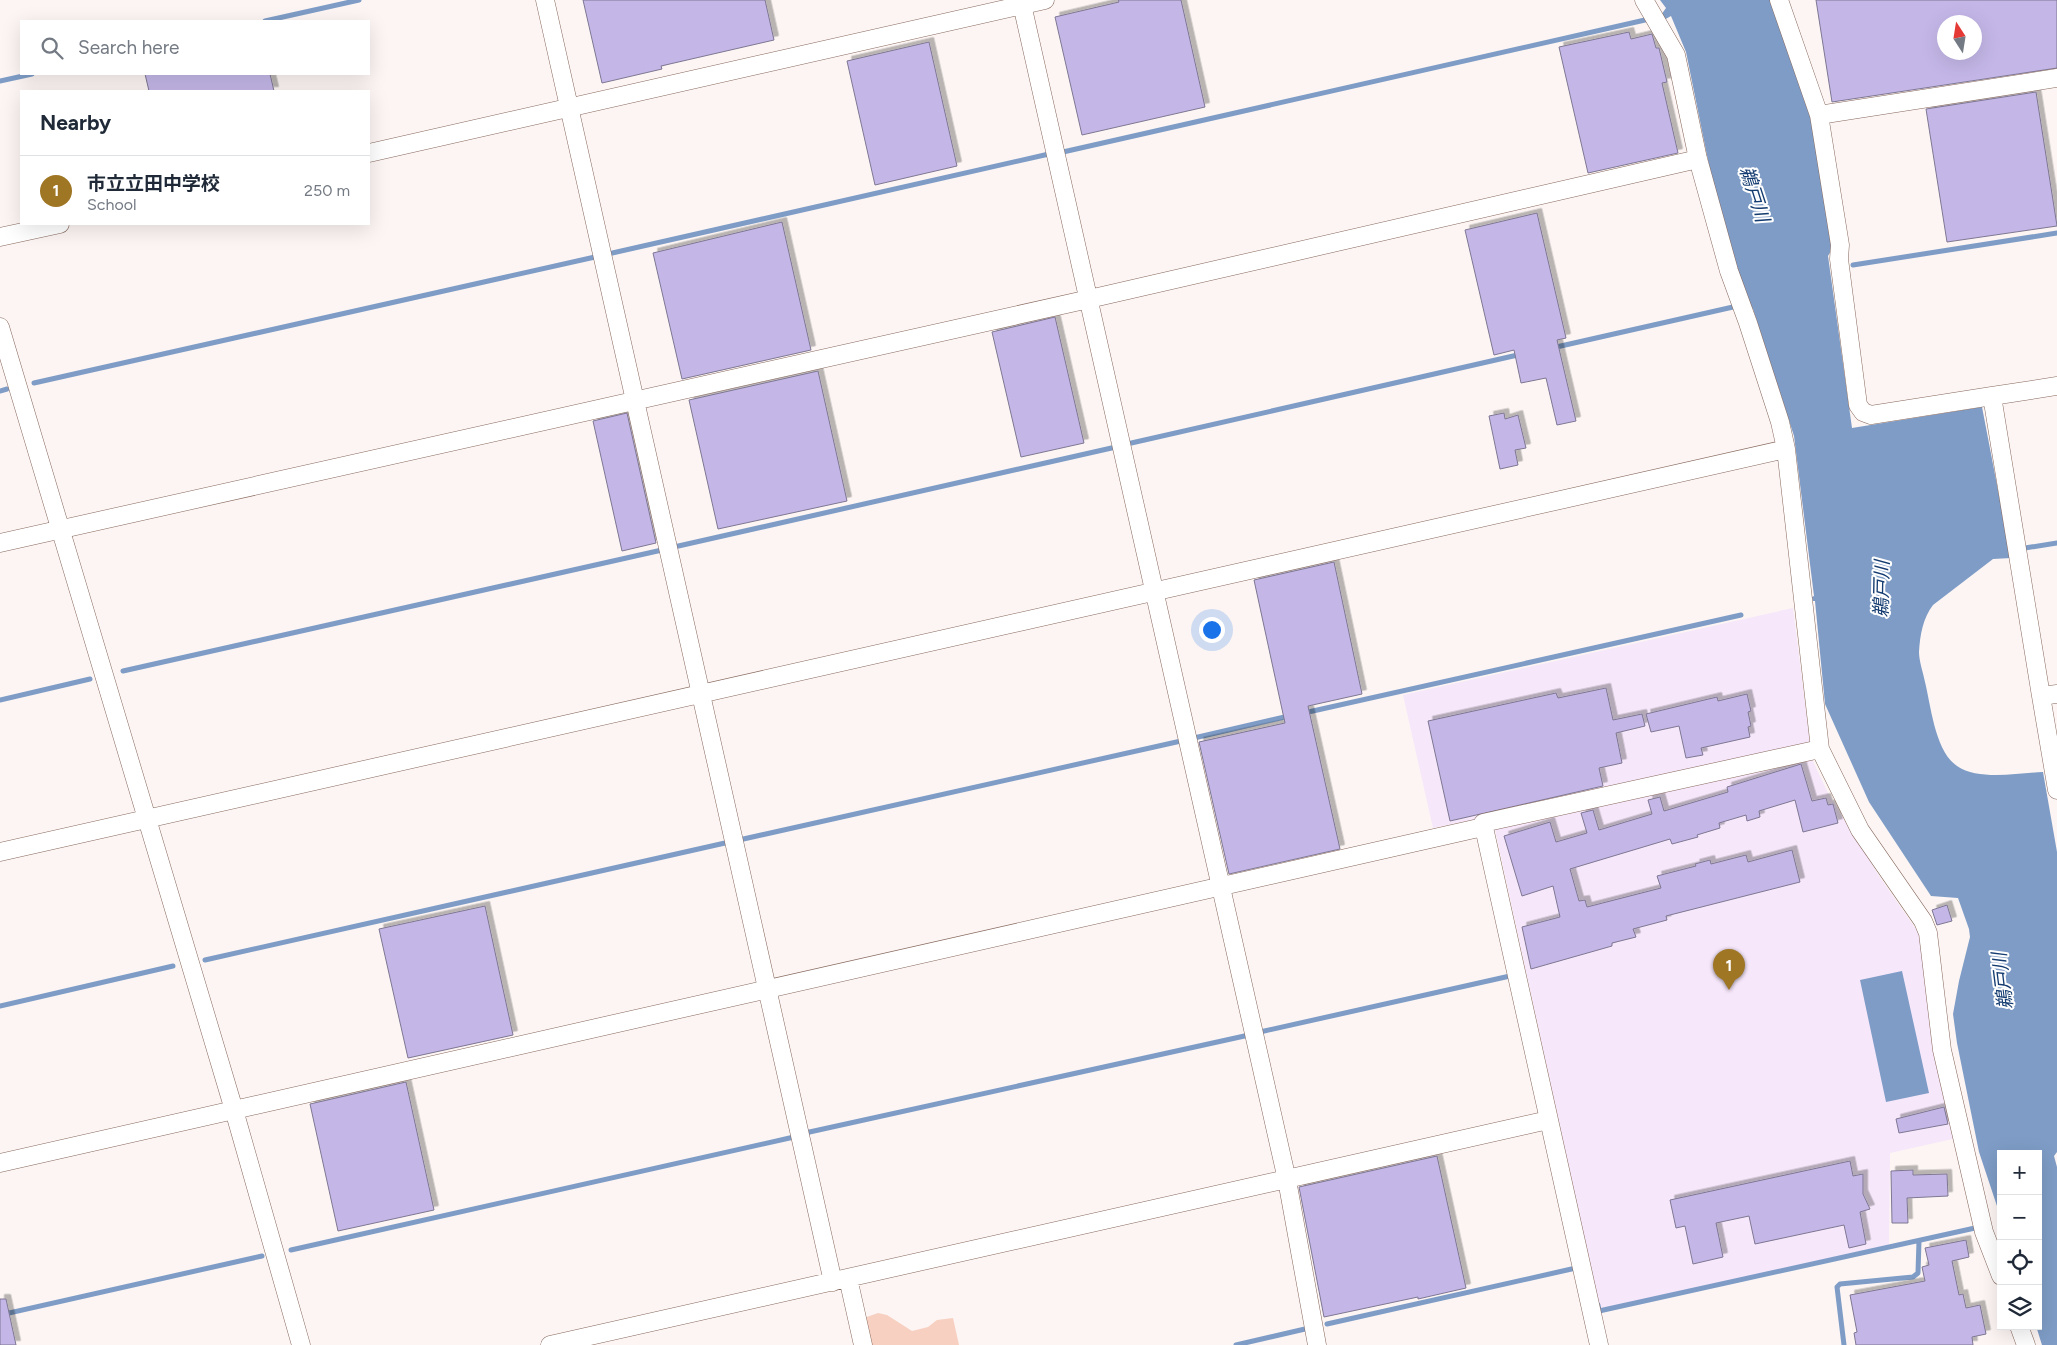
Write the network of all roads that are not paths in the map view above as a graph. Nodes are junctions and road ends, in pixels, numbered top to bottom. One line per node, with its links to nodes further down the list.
1 (545, 0): 7 (street)
2 (1045, 0): 5 (street)
3 (1644, 0): 10 (street)
4 (1779, 0): 8 (street)
5 (1022, 3): 7 (street); 13 (street)
6 (2057, 78): 8 (street)
7 (569, 108): 9 (street); 17 (street)
8 (1819, 115): 16 (street)
9 (370, 153)
10 (1698, 159): 13 (street); 18 (street)
11 (55, 225): 12 (street)
12 (0, 237)
13 (1089, 299): 17 (street); 21 (street)
14 (0, 327): 19 (street)
15 (2057, 386): 16 (street)
16 (1992, 396): 23 (street)
17 (634, 401): 19 (street); 22 (street)
18 (1786, 449): 21 (street); 24 (street)
19 (60, 530): 20 (street); 26 (street)
20 (0, 543)
21 (1154, 592): 22 (street); 29 (street)
22 (701, 694): 26 (street); 30 (street)
23 (2049, 695): 25 (street)
24 (1820, 749): 27 (street); 35 (street)
25 (2057, 790)
26 (146, 819): 28 (street); 31 (street)
27 (1483, 827): 29 (street); 32 (street)
28 (0, 852)
29 (1222, 886): 30 (street); 34 (street)
30 (767, 988): 31 (street); 36 (street)
31 (234, 1110): 33 (street); 38 (street)
32 (1548, 1120): 34 (street); 42 (street)
33 (0, 1162)
34 (1286, 1180): 36 (street); 41 (street)
35 (1997, 1266)
36 (841, 1280): 39 (street); 40 (street)
37 (2020, 1330): 43 (street)
38 (301, 1345)
39 (550, 1345)
40 (863, 1345)
41 (1318, 1345)
42 (1599, 1345)
43 (2026, 1345)

